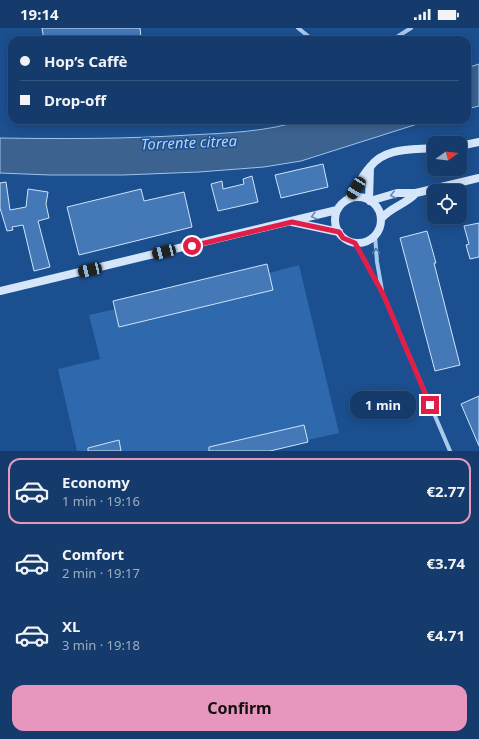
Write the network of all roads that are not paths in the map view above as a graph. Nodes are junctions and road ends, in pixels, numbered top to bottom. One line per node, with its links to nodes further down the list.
1 (298, 28): 3 (street)
2 (411, 28): 4 (street)
3 (308, 36)
4 (398, 36)
5 (479, 142): 6 (main road)
6 (467, 145)
7 (427, 149): 8 (main road)
8 (370, 166): 11 (main road); 12 (main road)
9 (479, 178): 10 (main road)
10 (416, 193): 12 (main road, one-way to 12); 14 (main road)
11 (349, 198): 12 (main road); 13 (main road)
12 (370, 200): 14 (main road)
13 (337, 210): 15 (main road, one-way to 15); 16 (main road)
14 (380, 219): 17 (main road)
15 (292, 222): 16 (main road); 19 (main road)
16 (339, 232): 18 (main road)
17 (375, 235): 18 (main road); 20 (street, one-way to 17)
18 (355, 243): 20 (street)
19 (0, 291)
20 (383, 294): 21 (street)
21 (450, 451)

